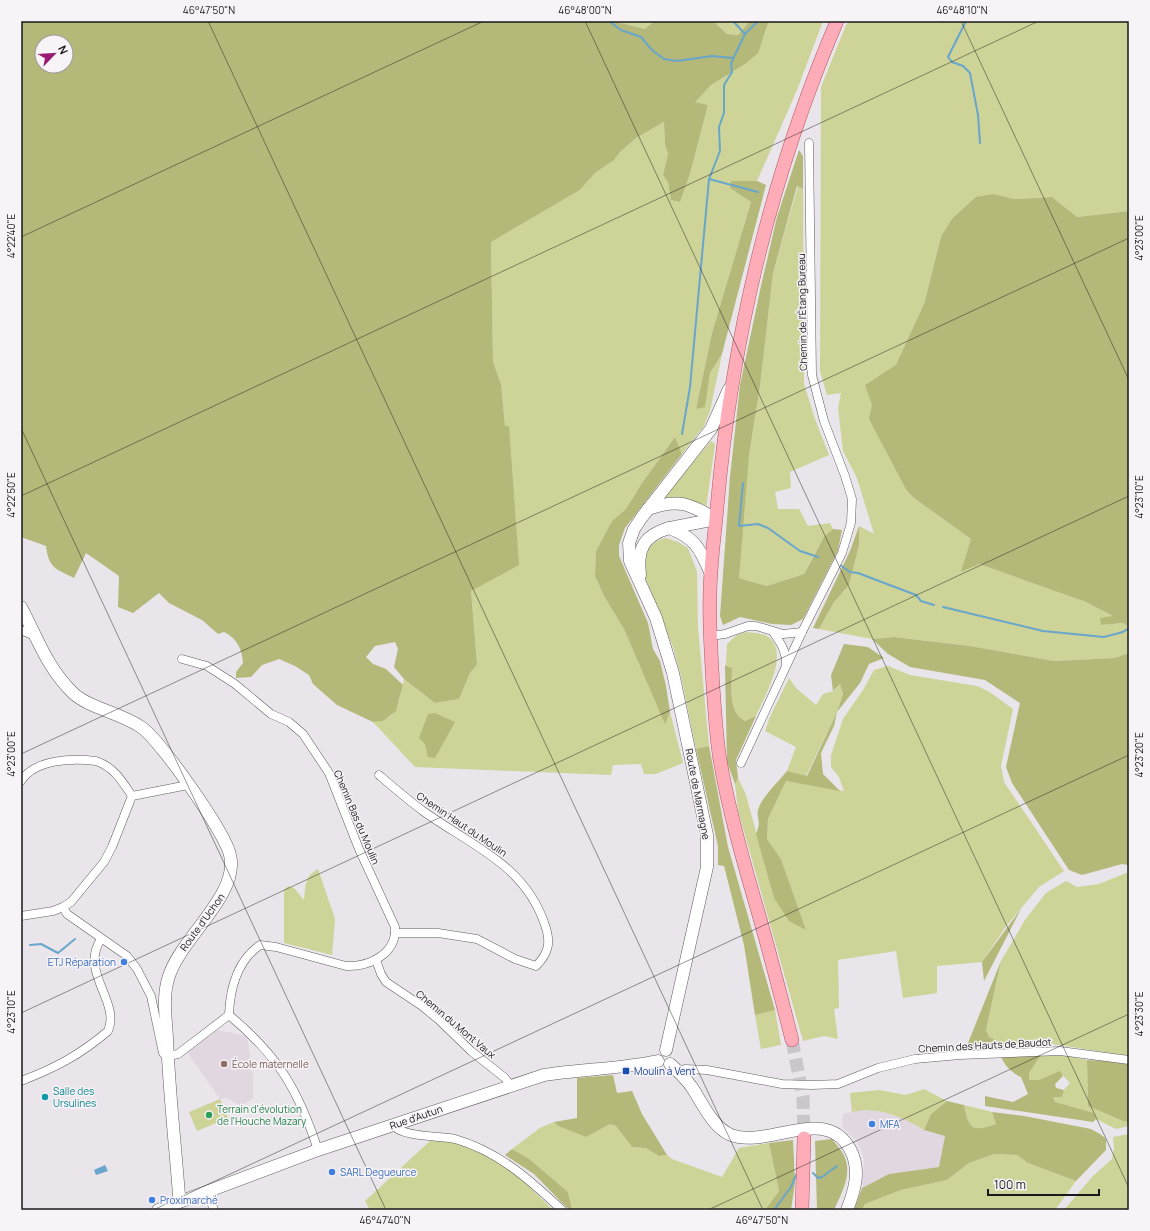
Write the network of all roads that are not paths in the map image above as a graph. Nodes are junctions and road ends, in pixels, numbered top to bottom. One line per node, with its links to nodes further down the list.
1 (837, 21): 3 (main road)
2 (809, 143): 12 (street, Chemin de l'Étang Bureau)
3 (730, 386): 4 (main road, Route de Marmagne); 5 (main road)
4 (648, 509): 5 (main road); 8 (main road, Route de Marmagne)
5 (716, 519): 6 (main road, Route de Marmagne); 7 (main road)
6 (669, 528): 7 (main road); 8 (main road, Route de Marmagne)
7 (710, 572): 14 (main road)
8 (642, 588): 29 (main road, Route de Marmagne)
9 (21, 607): 13 (main road, Route d'Uchon)
10 (21, 630): 13 (street)
11 (773, 632): 12 (street); 14 (street); 16 (street)
12 (802, 632): 16 (street, Chemin de l'Étang Bureau)
13 (35, 636): 20 (main road, Route d'Uchon)
14 (710, 636): 28 (main road)
15 (182, 659): 24 (street, Chemin Bas du Moulin)
16 (787, 666): 17 (street, Chemin de l'Étang Bureau)
17 (742, 763)
18 (379, 775): 24 (street, Chemin Haut du Moulin)
19 (21, 781): 21 (street)
20 (188, 785): 21 (street); 30 (main road, Route d'Uchon)
21 (132, 796): 22 (street)
22 (63, 907): 23 (street); 25 (street)
23 (21, 916)
24 (395, 933): 26 (street)
25 (101, 938): 30 (street); 35 (street)
26 (376, 960): 27 (street); 36 (street, Chemin du Mont Vaux)
27 (229, 1015): 30 (street); 39 (street)
28 (792, 1040)
29 (666, 1050): 32 (main road); 33 (main road)
30 (168, 1056): 41 (main road, Route d'Uchon)
31 (1129, 1060): 34 (street, Chemin des Hauts de Baudot)
32 (658, 1061): 33 (main road); 36 (main road, Rue d'Autun)
33 (670, 1064): 34 (main road)
34 (680, 1073): 46 (main road)
35 (21, 1081)
36 (510, 1085): 37 (main road, Rue d'Autun)
37 (394, 1125): 39 (main road, Rue d'Autun); 44 (street)
38 (804, 1138): 45 (main road)
39 (318, 1150): 40 (main road, Rue d'Autun)
40 (207, 1191): 41 (main road, Rue d'Autun); 43 (street)
41 (183, 1206): 42 (main road, Rue d'Autun)
42 (158, 1210)
43 (214, 1210)
44 (562, 1210)
45 (802, 1210)
46 (847, 1210)

